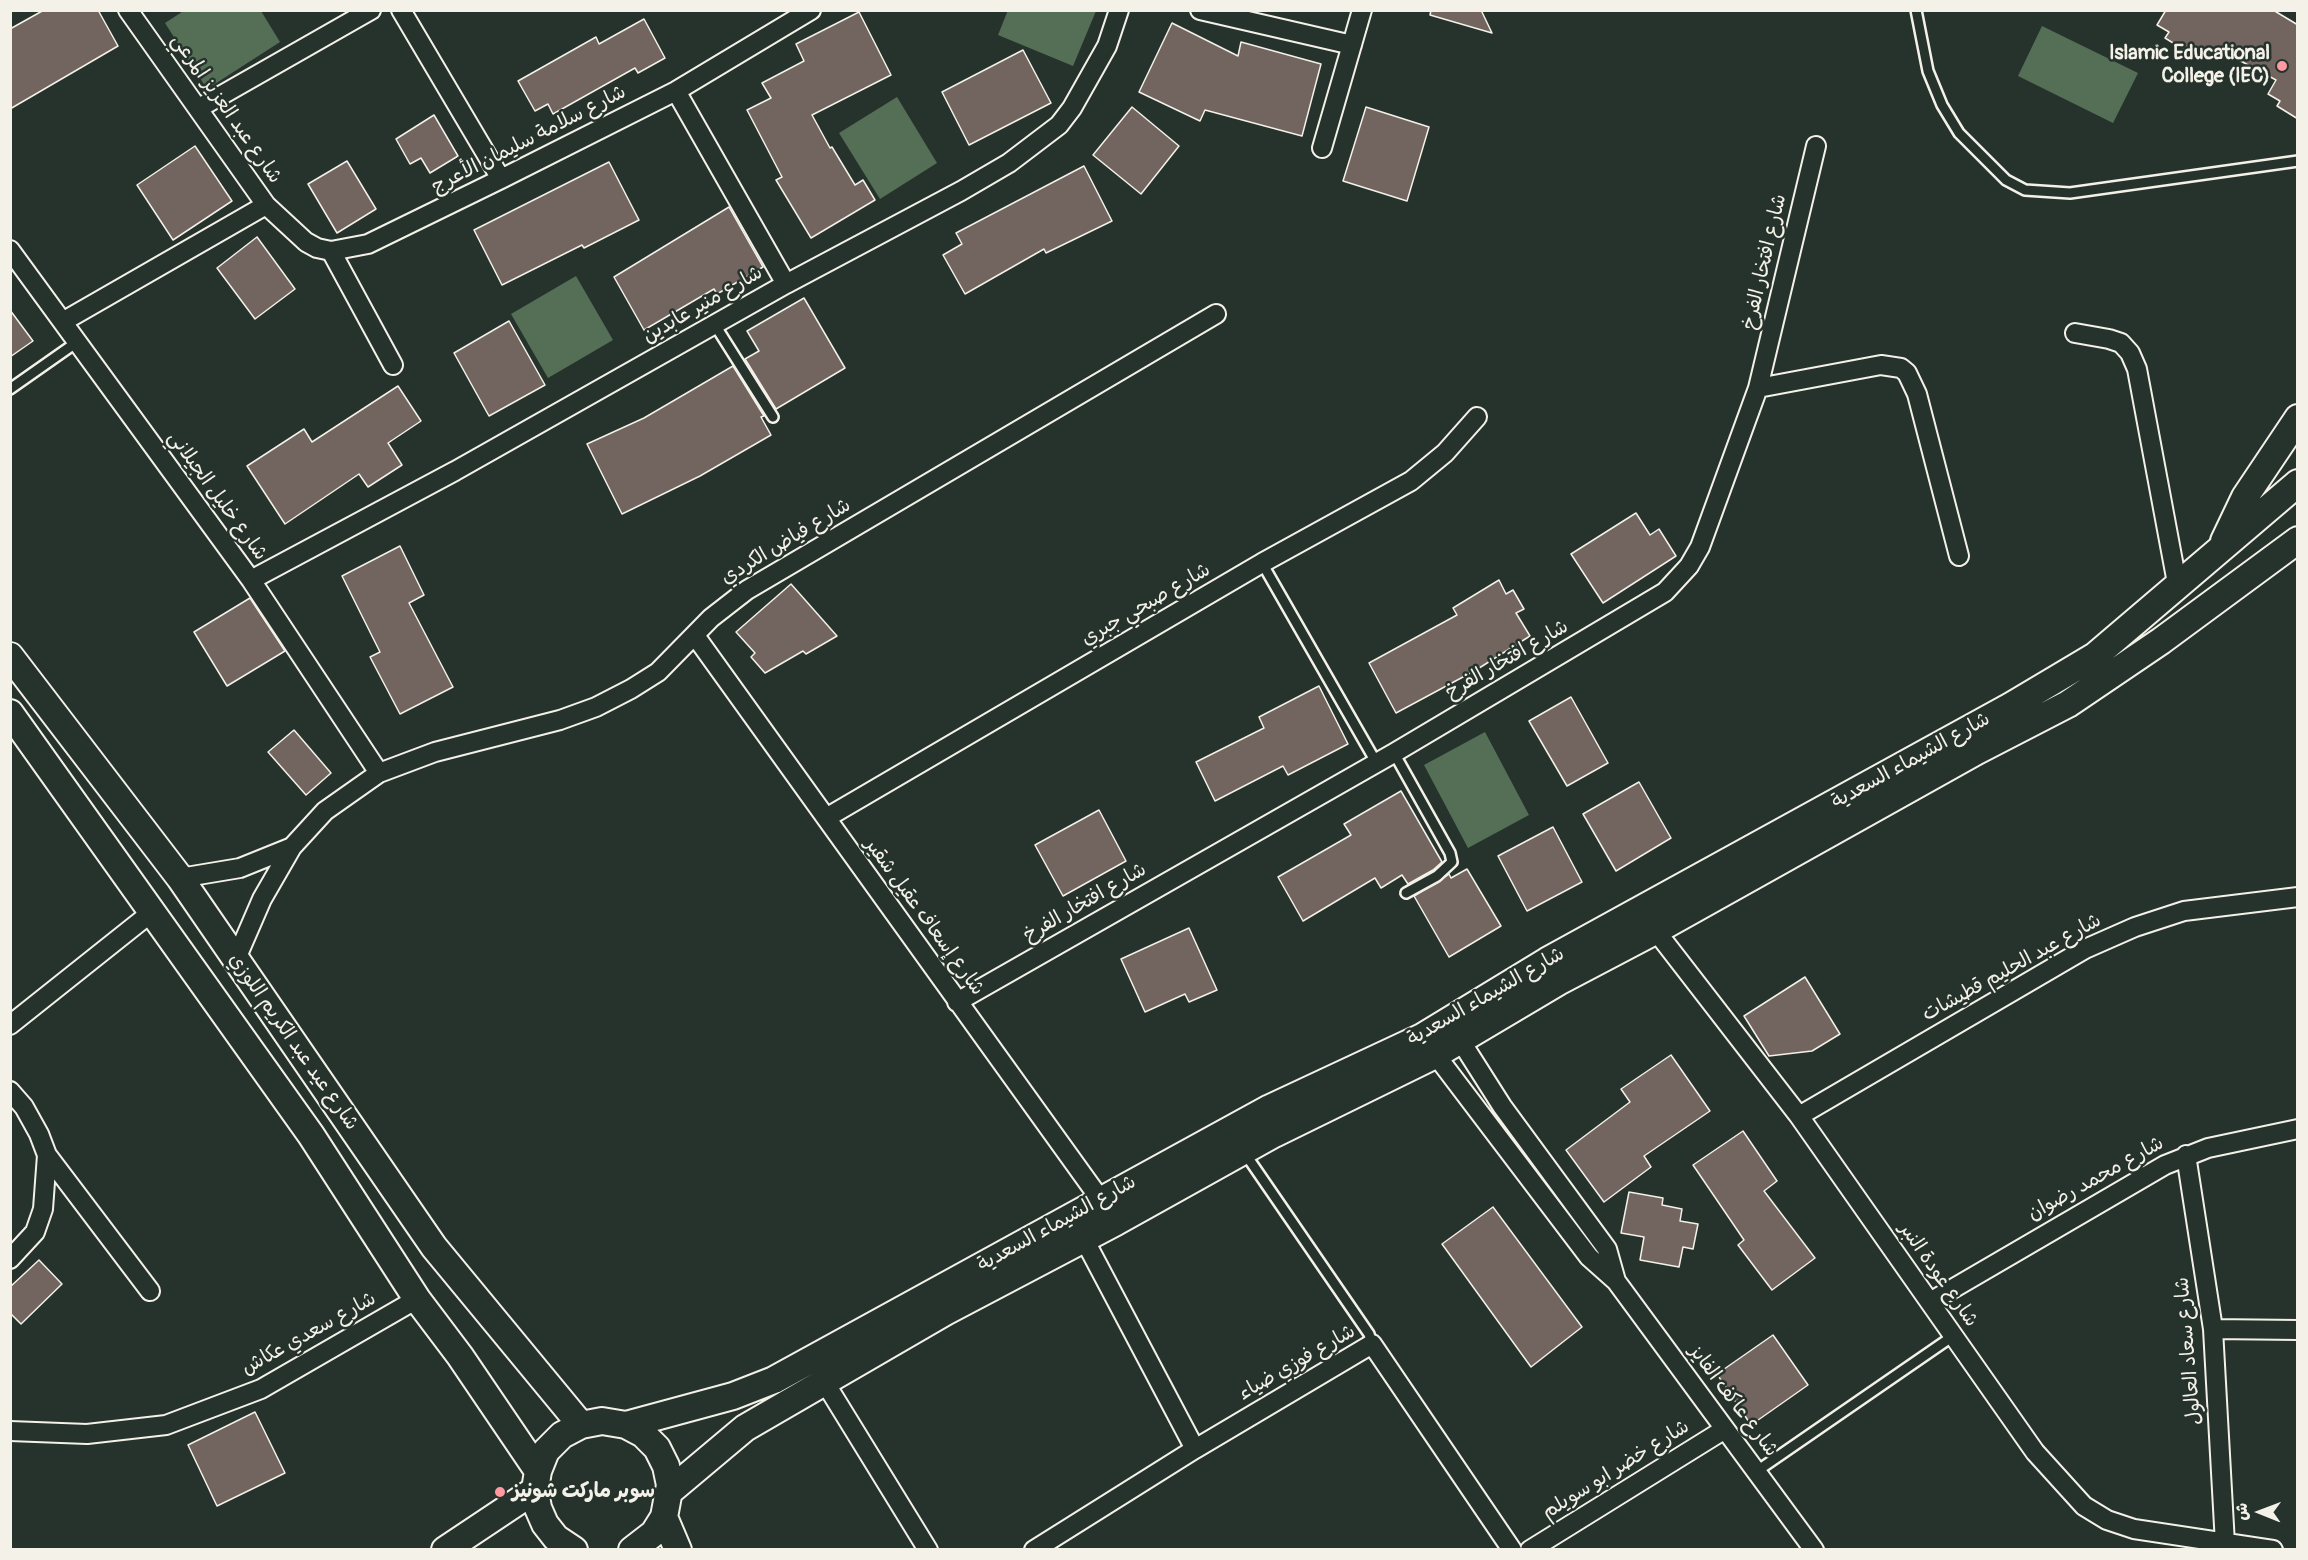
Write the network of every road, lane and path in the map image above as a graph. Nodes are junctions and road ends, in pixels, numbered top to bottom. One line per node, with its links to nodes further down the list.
1 (128, 10): 11 (street, شارع عبد العزيز المرعي)
2 (371, 10): 11 (street)
3 (401, 10): 15 (street)
4 (811, 10): 10 (street, شارع سلامة سليمان الأعرج)
5 (1119, 10): 19 (street, شارع منير عابدين)
6 (1200, 10): 9 (street)
7 (1362, 10): 9 (street)
8 (1916, 10): 14 (lane)
9 (1352, 45): 13 (street)
10 (676, 91): 15 (street, شارع سلامة سليمان الأعرج); 19 (street)
11 (199, 108): 16 (street, شارع عبد العزيز المرعي)
12 (1816, 146): 26 (street, شارع افتخار الفرخ)
13 (1322, 148)
14 (2298, 161)
15 (501, 179): 18 (street, شارع سلامة سليمان الأعرج)
16 (266, 205): 18 (street, شارع سلامة سليمان الأعرج); 21 (street)
17 (10, 250): 21 (street, شارع خليل الجيلاني)
18 (331, 250): 25 (street)
19 (786, 284): 22 (street, شارع منير عابدين)
20 (1216, 314): 41 (street, شارع فياض الكردي)
21 (64, 321): 24 (street, شارع خليل الجيلاني)
22 (715, 325): 28 (lane); 38 (street, شارع منير عابدين)
23 (2075, 333): 39 (street)
24 (76, 342): 27 (lane); 38 (street, شارع خليل الجيلاني)
25 (393, 365)
26 (1758, 388): 35 (street); 45 (street, شارع افتخار الفرخ)
27 (10, 389)
28 (773, 417)
29 (1477, 417): 36 (street, شارع صبحي جبري)
30 (2298, 418): 33 (street)
31 (2298, 483): 33 (street, شارع الشيماء السعدية)
32 (2298, 540): 37 (street, شارع الشيماء السعدية)
33 (2221, 549): 39 (street, شارع الشيماء السعدية)
34 (2298, 549): 37 (street)
35 (1959, 556)
36 (1262, 563): 46 (lane); 48 (street, شارع صبحي جبري)
37 (2252, 573): 42 (street, شارع الشيماء السعدية)
38 (251, 580): 47 (street, شارع خليل الجيلاني)
39 (2177, 583): 40 (street, شارع الشيماء السعدية)
40 (2130, 628): 42 (street); 54 (street, شارع الشيماء السعدية)
41 (696, 637): 47 (street, شارع فياض الكردي); 48 (street, شارع إسعاف عقيل شقير)
42 (2147, 650): 54 (street, شارع الشيماء السعدية)
43 (10, 656): 50 (street, شارع عيد عبد الكريم اللوزي)
44 (10, 713): 53 (street, شارع عيد عبد الكريم اللوزي)
45 (1394, 753): 46 (street, شارع افتخار الفرخ); 51 (lane)
46 (1376, 762): 56 (street, شارع افتخار الفرخ)
47 (379, 773): 49 (street, شارع فياض الكردي)
48 (826, 818): 56 (street, شارع إسعاف عقيل شقير)
49 (292, 847): 50 (street, شارع فياض الكردي); 55 (street, شارع فياض الكردي)
50 (180, 878): 55 (street, شارع عيد عبد الكريم اللوزي)
51 (1406, 893)
52 (2298, 897): 61 (street, شارع عبد الحليم قطيشات)
53 (152, 912): 57 (street); 72 (street, شارع عيد عبد الكريم اللوزي)
54 (1648, 921): 58 (street, شارع الشيماء السعدية); 61 (street, شارع عودة النبر)
55 (236, 959): 79 (street, شارع عيد عبد الكريم اللوزي)
56 (957, 1002): 66 (street, شارع إسعاف عقيل شقير)
57 (10, 1025)
58 (1455, 1031): 59 (street, شارع الشيماء السعدية); 70 (street, شارع عاكف الفايز)
59 (1428, 1046): 63 (street, شارع الشيماء السعدية); 70 (street, شارع عاكف الفايز)
60 (10, 1091): 64 (street)
61 (1799, 1116): 73 (street, شارع عودة النبر)
62 (2298, 1129): 65 (street, شارع محمد رضوان)
63 (1236, 1140): 66 (street, شارع الشيماء السعدية); 67 (street, شارع الشيماء السعدية); 77 (lane)
64 (47, 1155): 69 (street); 71 (street)
65 (2186, 1155): 73 (street, شارع محمد رضوان); 74 (street, شارع سعاد العالول)
66 (1101, 1199): 67 (street, شارع إسعاف عقيل شقير); 80 (street, شارع الشيماء السعدية)
67 (1116, 1222): 68 (street, شارع الشيماء السعدية)
68 (1084, 1239): 78 (street, شارع الشيماء السعدية); 83 (street)
69 (10, 1259)
70 (1616, 1281): 81 (street, شارع عاكف الفايز)
71 (150, 1291)
72 (417, 1299): 82 (street, شارع سعدي عكاش); 85 (street, شارع عيد عبد الكريم اللوزي)
73 (1930, 1302): 76 (street, شارع عودة النبر)
74 (2213, 1329): 75 (street); 88 (street, شارع سعاد العالول)
75 (2298, 1330)
76 (1953, 1336): 84 (lane); 88 (street, شارع عودة النبر)
77 (1372, 1344): 83 (street, شارع فوزي ضياء); 95 (street, شارع فوزي ضياء)
78 (824, 1381): 86 (street, شارع الشيماء السعدية); 93 (street)
79 (581, 1425): 80 (street); 85 (street)
80 (626, 1425): 86 (street)
81 (1725, 1429): 84 (street, شارع عاكف الفايز); 96 (street, شارع خضر ابو سويلم)
82 (10, 1431)
83 (1195, 1449): 94 (street, شارع فوزي ضياء)
84 (1757, 1471): 97 (street, شارع عاكف الفايز)
85 (536, 1481): 89 (street, شارع عيد عبد الكريم اللوزي); 90 (street)
86 (670, 1491): 87 (street)
87 (664, 1517): 91 (street); 92 (street)
88 (2225, 1544): 98 (street, شارع عودة النبر)
89 (569, 1549)
90 (445, 1550)
91 (632, 1550)
92 (678, 1550)
93 (928, 1550)
94 (1034, 1550)
95 (1512, 1550)
96 (1530, 1550)
97 (1814, 1550)
98 (2273, 1550)

